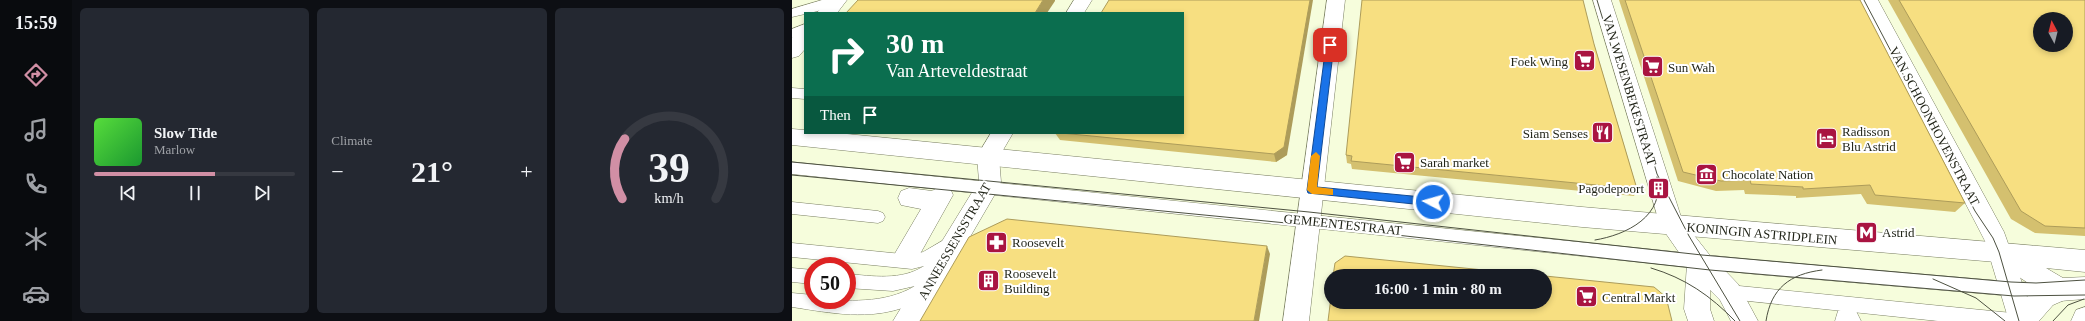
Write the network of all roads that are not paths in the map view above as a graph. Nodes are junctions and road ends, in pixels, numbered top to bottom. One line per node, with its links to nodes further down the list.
1 (1083, 0): 6 (street)
2 (1336, 0): 21 (street)
3 (1602, 0): 27 (street, VAN WESENBEKESTRAAT)
4 (1869, 0): 31 (street, VAN SCHOONHOVENSTRAAT)
5 (830, 7): 7 (lane)
6 (1076, 12)
7 (792, 13)
8 (804, 20): 9 (lane)
9 (792, 24)
10 (804, 28): 11 (lane)
11 (792, 34)
12 (804, 37): 13 (street)
13 (792, 51)
14 (792, 93): 15 (lane)
15 (804, 94)
16 (1001, 134): 18 (street)
17 (792, 137): 18 (street)
18 (988, 156): 20 (street, ANNEESSENSSTRAAT); 21 (street)
19 (792, 168): 20 (lane, GEMEENTESTRAAT)
20 (987, 188): 26 (lane, GEMEENTESTRAAT); 28 (street, ANNEESSENSSTRAAT)
21 (1312, 190): 26 (street); 27 (street)
22 (909, 198): 25 (street)
23 (792, 208): 24 (lane)
24 (878, 217)
25 (926, 220): 28 (street); 32 (street)
26 (1308, 220): 33 (lane, GEMEENTESTRAAT); 47 (street)
27 (1672, 225): 31 (street, KONINGIN ASTRIDPLEIN); 33 (street, KONINGIN ASTRIDPLEIN)
28 (958, 226): 29 (lane); 30 (street, ANNEESSENSSTRAAT)
29 (792, 250)
30 (950, 251): 35 (street, ANNEESSENSSTRAAT); 38 (lane)
31 (2001, 252): 34 (street, KONINGIN ASTRIDPLEIN); 40 (street); 41 (street)
32 (906, 255)
33 (1699, 261): 40 (lane); 42 (street, KONINGIN ASTRIDPLEIN); 48 (street)
34 (2085, 261)
35 (936, 273): 43 (street, ANNEESSENSSTRAAT); 44 (lane)
36 (792, 275): 37 (lane)
37 (804, 276)
38 (856, 282)
39 (2085, 288): 41 (street)
40 (2012, 289): 41 (lane); 51 (street)
41 (2060, 290): 51 (street)
42 (1729, 292): 49 (street); 50 (lane)
43 (923, 296): 45 (lane); 46 (street, ANNEESSENSSTRAAT)
44 (792, 300)
45 (898, 321)
46 (906, 321)
47 (1296, 321)
48 (1701, 321)
49 (1745, 321)
50 (2012, 321)
51 (2022, 321)

